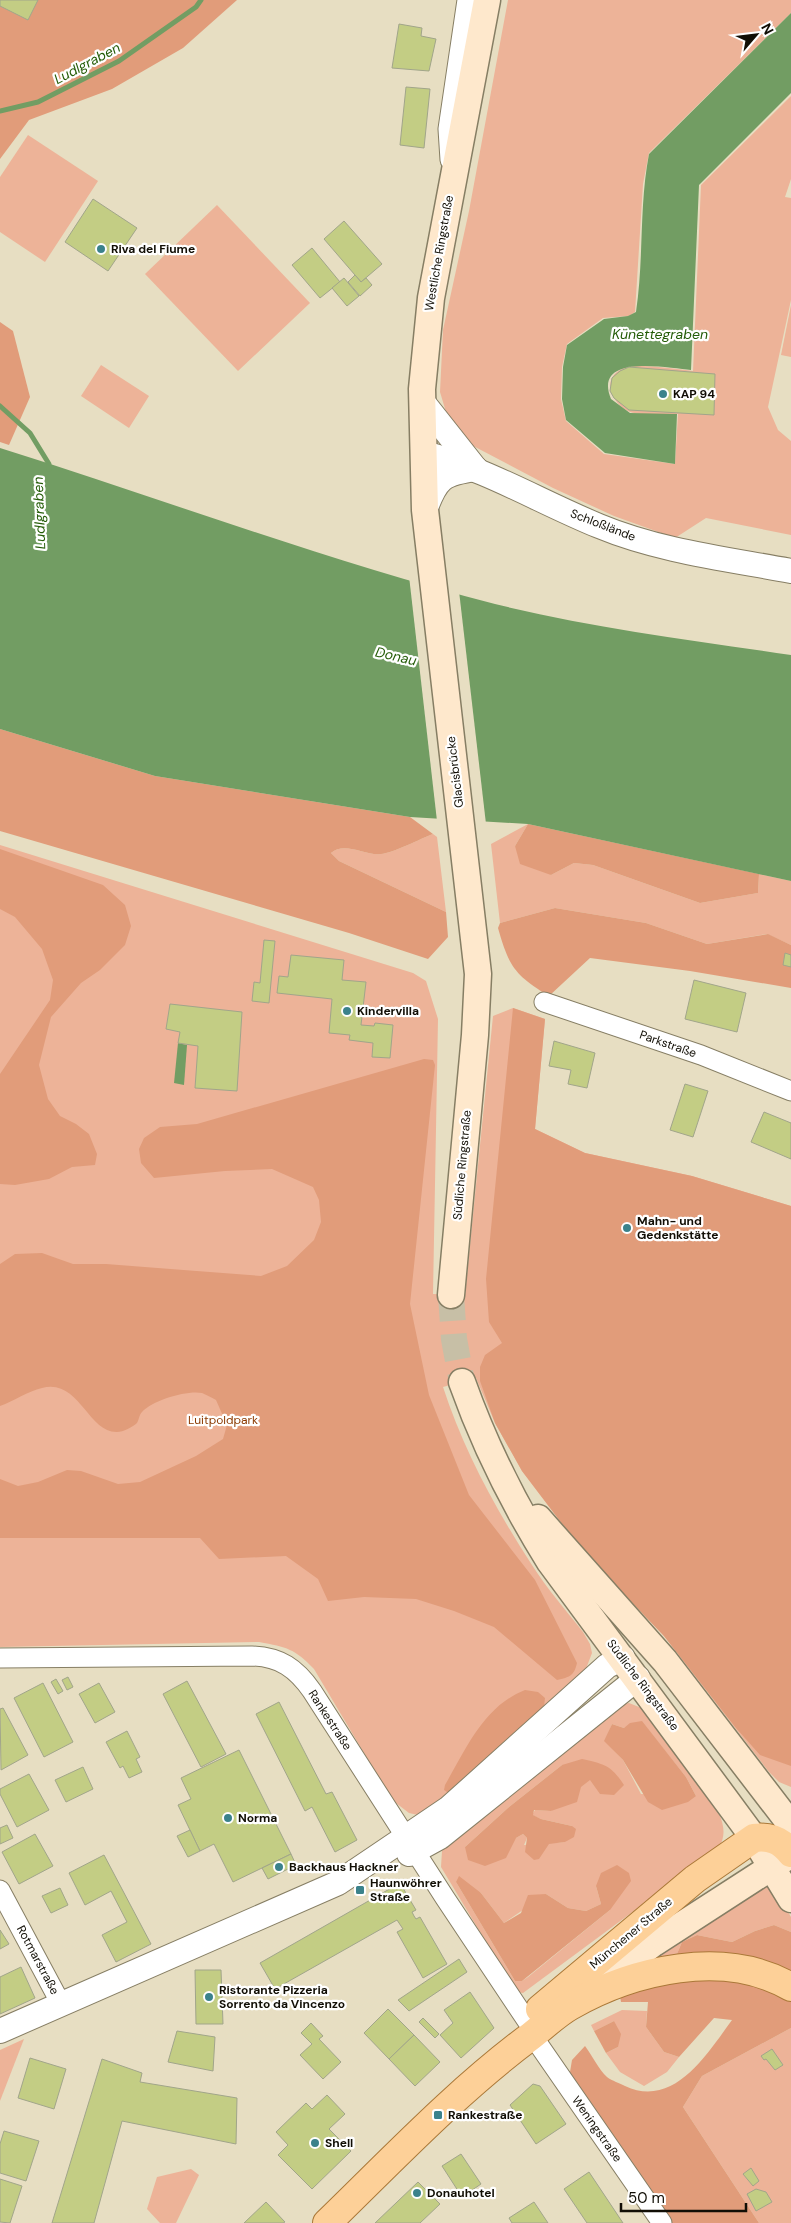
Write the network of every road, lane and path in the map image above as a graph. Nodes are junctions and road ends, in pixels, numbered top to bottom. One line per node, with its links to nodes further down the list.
1 (467, 0): 3 (street)
2 (487, 0): 3 (main road, Westliche Ringstraße)
3 (452, 180): 4 (main road, Westliche Ringstraße)
4 (422, 395): 5 (main road, Westliche Ringstraße); 6 (street)
5 (423, 453): 6 (street, Schloßlände); 7 (main road, Westliche Ringstraße)
6 (476, 469): 7 (street); 8 (street, Schloßlände)
7 (425, 510): 10 (main road, Glacisbrücke)
8 (791, 571)
9 (544, 1002): 11 (street, Parkstraße)
10 (474, 1035): 12 (main road, Südliche Ringstraße)
11 (791, 1091)
12 (451, 1294)
13 (462, 1382): 14 (main road, Südliche Ringstraße)
14 (500, 1468): 16 (main road, Südliche Ringstraße); 16 (main road, Südliche Ringstraße)
15 (0, 1658): 19 (street, Rankestraße)
16 (635, 1664): 17 (main road, Südliche Ringstraße); 18 (main road, Südliche Ringstraße); 19 (street); 19 (street)
17 (790, 1821): 18 (main road, Münchener Straße)
18 (754, 1838): 20 (main road); 26 (main road, Münchener Straße)
19 (411, 1845): 24 (street); 26 (street, Rankestraße)
20 (785, 1858): 22 (main road); 25 (main road, Münchener Straße)
21 (0, 1890): 24 (street, Rotmarstraße)
22 (791, 1899)
23 (791, 1987): 25 (main road)
24 (61, 2004): 27 (street)
25 (569, 2006): 26 (main road, Münchener Straße)
26 (529, 2028): 28 (main road, Münchener Straße); 29 (street, Weningstraße)
27 (0, 2031)
28 (327, 2223)
29 (662, 2223)

